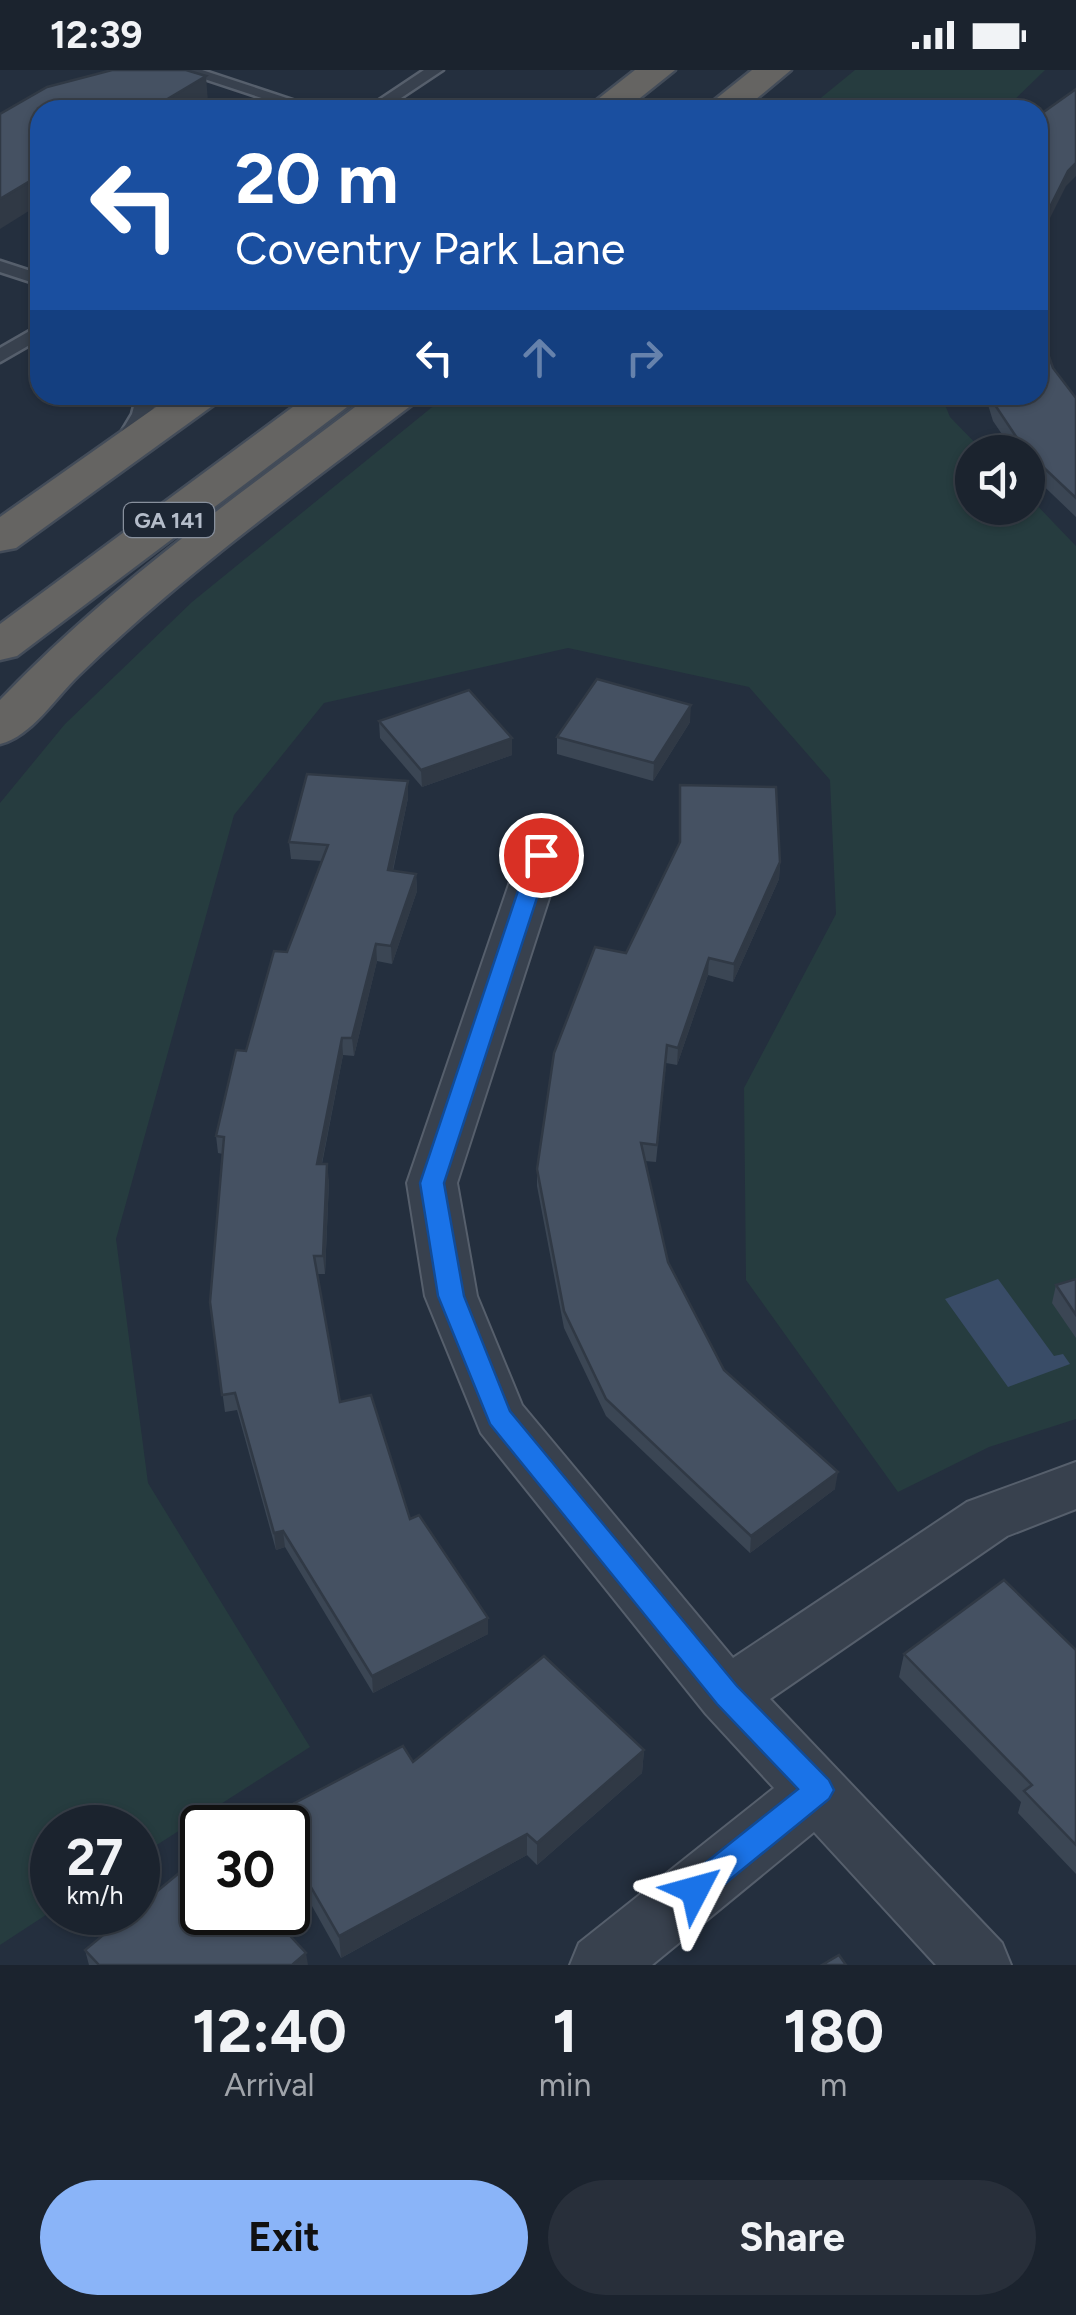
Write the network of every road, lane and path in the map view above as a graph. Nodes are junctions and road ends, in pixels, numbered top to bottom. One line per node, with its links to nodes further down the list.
1 (184, 70): 6 (lane)
2 (436, 70): 7 (lane)
3 (658, 70): 8 (highway)
4 (774, 70): 9 (highway)
5 (810, 70): 10 (highway)
6 (282, 100)
7 (388, 100)
8 (616, 100)
9 (734, 100)
10 (773, 100)
11 (0, 266): 12 (lane)
12 (30, 276)
13 (30, 337): 14 (lane)
14 (0, 356)
15 (144, 405): 19 (lane)
16 (186, 405): 19 (highway)
17 (323, 405): 21 (highway, GA 141)
18 (385, 405): 22 (highway)
19 (117, 455): 20 (highway)
20 (0, 538)
21 (0, 646)
22 (0, 728)
23 (541, 855): 25 (street)
24 (1076, 1485): 25 (street)
25 (727, 1695): 26 (street)
26 (819, 1790): 27 (street); 28 (street)
27 (602, 1965)
28 (980, 1965)

